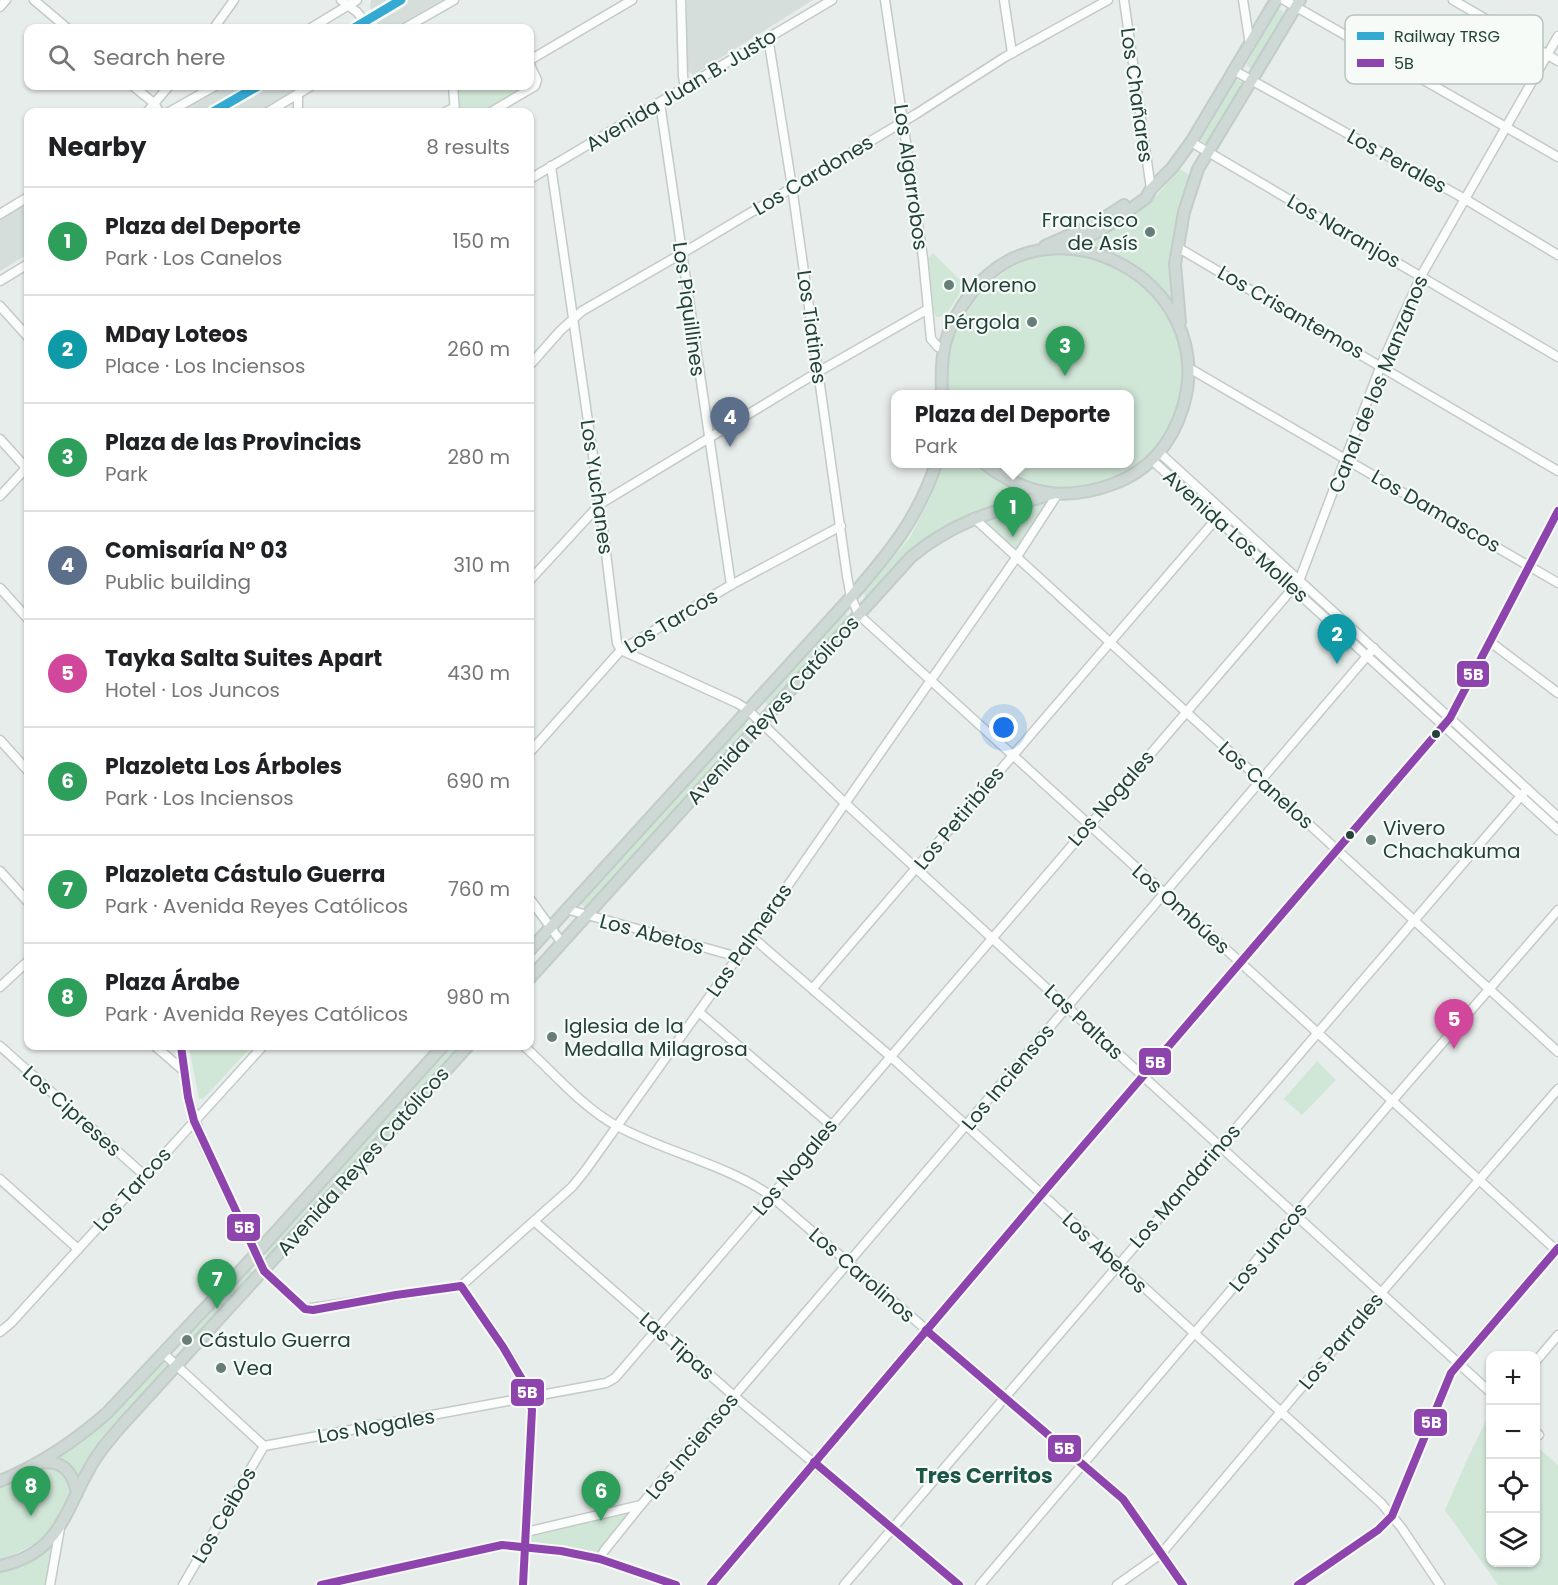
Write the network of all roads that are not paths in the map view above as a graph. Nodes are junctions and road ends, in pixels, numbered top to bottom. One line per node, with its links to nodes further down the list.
1 (6, 0): 20 (street)
2 (34, 0): 22 (street)
3 (234, 0): 23 (street)
4 (341, 0): 19 (street)
5 (357, 0): 19 (street)
6 (454, 0): 26 (street)
7 (632, 0): 34 (street)
8 (681, 0): 43 (street)
9 (832, 0): 29 (street, Avenida Juan B. Justo)
10 (885, 0): 60 (street, Los Algarrobos)
11 (1004, 0): 31 (street)
12 (1108, 0): 31 (street, Los Cardones)
13 (1124, 0): 68 (street, Los Chañares)
14 (1243, 0): 30 (street)
15 (1276, 0): 30 (main road)
16 (1284, 0): 18 (street)
17 (1453, 0): 21 (street)
18 (1298, 3): 27 (street); 39 (main road)
19 (349, 6): 24 (street); 25 (street)
20 (0, 7)
21 (1479, 15)
22 (62, 24)
23 (217, 24)
24 (317, 24)
25 (368, 24)
26 (412, 24)
27 (1345, 31)
28 (1558, 36): 33 (street, Canal de los Manzanos)
29 (768, 38): 43 (street, Avenida Juan B. Justo); 67 (street, Los Tiatines)
30 (1250, 45): 37 (main road)
31 (1012, 53): 60 (street, Los Cardones)
32 (1543, 53): 33 (street)
33 (1547, 55): 35 (street); 36 (street, Canal de los Manzanos)
34 (534, 58)
35 (1558, 61)
36 (1543, 62)
37 (1235, 71): 39 (street, Los Perales); 62 (main road)
38 (534, 74): 42 (street)
39 (1252, 81): 63 (main road); 70 (street, Los Perales)
40 (1435, 84): 61 (street)
41 (1530, 84): 61 (street, Canal de los Manzanos)
42 (534, 88)
43 (685, 88): 51 (street, Avenida Juan B. Justo)
44 (138, 90): 52 (street)
45 (166, 90): 52 (street)
46 (208, 90): 55 (street)
47 (304, 90): 50 (street)
48 (453, 90): 58 (street)
49 (530, 90): 59 (street)
50 (298, 94): 56 (street); 57 (street)
51 (660, 103): 65 (street, Avenida Juan B. Justo); 75 (street, Los Piquillines)
52 (154, 104): 53 (street); 54 (street)
53 (150, 108)
54 (156, 108)
55 (176, 108)
56 (275, 108)
57 (298, 108)
58 (454, 108)
59 (498, 108)
60 (903, 121): 67 (street, Los Cardones); 81 (street, Los Algarrobos)
61 (1506, 126): 64 (street); 70 (street, Canal de los Manzanos)
62 (1191, 142): 63 (street, Los Naranjos); 68 (main road)
63 (1208, 152): 72 (main road); 78 (street, Los Naranjos)
64 (1558, 157)
65 (551, 166): 66 (street, Avenida Juan B. Justo); 82 (street, Los Yuchanes)
66 (534, 177)
67 (792, 187): 75 (street, Los Cardones); 90 (street, Los Tiatines)
68 (1151, 189): 73 (main road); 74 (main road)
69 (24, 199): 71 (street)
70 (1465, 199): 76 (street, Los Perales); 78 (street, Canal de los Manzanos)
71 (1, 213)
72 (1177, 247): 83 (main road); 88 (street, Los Crisantemos)
73 (1064, 248): 74 (main road); 83 (main road)
74 (1036, 249): 85 (main road)
75 (681, 254): 82 (street, Los Cardones); 93 (street, Los Piquillines)
76 (1558, 255)
77 (24, 266): 79 (street)
78 (1421, 276): 86 (street, Los Naranjos); 88 (street, Canal de los Manzanos)
79 (0, 280)
80 (0, 306): 84 (street)
81 (928, 309): 85 (street, Los Algarrobos); 90 (street)
82 (572, 318): 87 (street, Los Cardones); 103 (street, Los Yuchanes)
83 (1182, 330): 89 (main road)
84 (24, 333)
85 (943, 348): 91 (main road)
86 (1558, 357)
87 (534, 360)
88 (1381, 365): 95 (street, Canal de los Manzanos); 99 (street, Los Crisantemos)
89 (1189, 368): 94 (main road); 95 (street, Los Damascos)
90 (818, 372): 93 (street); 107 (street, Los Tiatines)
91 (942, 390)
92 (0, 439): 96 (street)
93 (708, 440): 103 (street); 113 (street, Los Piquillines)
94 (1156, 457): 101 (main road); 105 (street, Avenida Los Molles)
95 (1345, 459): 109 (street, Los Damascos); 112 (street, Canal de los Manzanos)
96 (24, 464)
97 (934, 468): 115 (main road, Avenida Reyes Católicos)
98 (992, 468): 101 (main road)
99 (1558, 471)
100 (24, 472): 102 (street)
101 (1054, 494): 106 (main road, Avenida Reyes Católicos); 108 (street, Las Palmeras)
102 (0, 496)
103 (600, 504): 110 (street); 121 (street, Los Yuchanes)
104 (1558, 511): 109 (street)
105 (1220, 515): 112 (street, Avenida Los Molles); 119 (street, Los Petiribíes)
106 (974, 518): 108 (street, Los Canelos); 117 (main road, Avenida Reyes Católicos)
107 (841, 526): 113 (street, Los Tarcos); 115 (street, Los Tiatines)
108 (1016, 558): 119 (street, Los Canelos); 123 (street, Las Palmeras)
109 (1529, 565): 111 (street, Los Damascos); 118 (street)
110 (534, 576)
111 (1558, 583)
112 (1296, 584): 120 (street, Avenida Los Molles); 122 (street, Avenida Los Molles); 126 (street, Los Nogales)
113 (731, 585): 121 (street, Los Tarcos)
114 (0, 588): 116 (street)
115 (851, 597): 117 (street, Los Tiatines); 125 (main road, Avenida Reyes Católicos)
116 (24, 615)
117 (859, 615): 123 (street, Los Ombúes); 128 (main road, Avenida Reyes Católicos)
118 (1489, 641): 124 (street); 127 (street)
119 (1110, 644): 126 (street, Los Canelos); 132 (street, Los Petiribíes)
120 (1374, 648): 122 (street, Los Inciensos); 127 (street, Avenida Los Molles)
121 (621, 650): 125 (street); 131 (street, Los Tarcos)
122 (1368, 656): 129 (street, Avenida Los Molles); 134 (street, Los Inciensos)
123 (930, 680): 132 (street, Los Ombúes); 137 (street, Las Palmeras)
124 (1558, 693)
125 (748, 710): 128 (street); 147 (main road, Avenida Reyes Católicos)
126 (1186, 712): 134 (street, Los Canelos); 139 (street, Los Nogales)
127 (1450, 717): 129 (street); 135 (street, Avenida Los Molles)
128 (760, 722): 137 (street, Las Paltas); 149 (main road, Avenida Reyes Católicos)
129 (1444, 725): 136 (street, Avenida Los Molles); 141 (street)
130 (0, 741): 133 (street)
131 (534, 748)
132 (1012, 756): 139 (street, Los Ombúes); 142 (street, Los Petiribíes)
133 (24, 767)
134 (1261, 781): 141 (street, Los Canelos); 144 (street, Los Inciensos)
135 (1527, 789): 136 (street, Los Mandarinos); 138 (street, Avenida Los Molles)
136 (1521, 796): 140 (street, Avenida Los Molles); 150 (street, Los Mandarinos)
137 (845, 803): 142 (street, Las Paltas); 152 (street, Las Palmeras)
138 (1558, 817)
139 (1088, 825): 144 (street, Los Ombúes); 153 (street, Los Nogales)
140 (1558, 830)
141 (1338, 850): 150 (street, Los Canelos); 157 (street)
142 (916, 868): 153 (street, Las Paltas); 161 (street, Los Petiribíes)
143 (0, 871): 145 (street)
144 (1165, 894): 157 (street, Los Ombúes); 163 (street, Los Inciensos)
145 (24, 898)
146 (534, 905): 151 (street)
147 (566, 909): 149 (street, Los Abetos); 151 (main road, Avenida Reyes Católicos)
148 (1558, 910): 162 (street, Los Juncos)
149 (587, 916): 154 (main road, Avenida Reyes Católicos); 156 (street, Los Abetos)
150 (1414, 920): 162 (street, Los Canelos); 165 (street, Los Mandarinos)
151 (550, 927): 154 (street); 155 (main road, Avenida Reyes Católicos)
152 (752, 937): 156 (street, Las Palmeras); 161 (street, Los Abetos)
153 (992, 937): 163 (street, Las Paltas); 174 (street, Los Nogales)
154 (562, 943): 159 (main road, Avenida Reyes Católicos)
155 (534, 945)
156 (738, 957): 164 (street, Las Palmeras)
157 (1241, 964): 165 (street, Los Ombúes); 176 (street)
158 (24, 965): 160 (street)
159 (534, 974)
160 (0, 987)
161 (813, 988): 174 (street, Los Abetos)
162 (1489, 988): 173 (street, Los Canelos); 178 (street, Los Juncos)
163 (1067, 1007): 176 (street, Las Paltas); 181 (street, Los Inciensos)
164 (699, 1012): 180 (street); 182 (street, Las Palmeras)
165 (1317, 1033): 178 (street, Los Ombúes); 183 (street, Los Mandarinos)
166 (0, 1046): 184 (street, Los Cipreses)
167 (160, 1050): 175 (street)
168 (182, 1050): 175 (street)
169 (259, 1050): 179 (street, Los Tarcos)
170 (439, 1050): 193 (main road, Avenida Reyes Católicos)
171 (464, 1050): 196 (main road, Avenida Reyes Católicos)
172 (528, 1050): 182 (street, Los Carolinos)
173 (1558, 1052)
174 (890, 1056): 180 (street, Los Nogales); 181 (street, Los Abetos)
175 (185, 1072): 179 (street)
176 (1143, 1076): 183 (street, Las Paltas); 187 (street)
177 (1558, 1089): 186 (street, Los Parrales)
178 (1392, 1101): 186 (street, Los Ombúes); 189 (street, Los Juncos)
179 (194, 1121): 184 (street, Los Tarcos); 193 (street)
180 (831, 1125): 188 (street, Los Nogales)
181 (966, 1125): 187 (street, Los Abetos); 194 (street, Los Inciensos)
182 (618, 1126): 188 (street, Los Carolinos); 190 (street, Las Palmeras)
183 (1220, 1146): 189 (street, Las Paltas); 195 (street, Los Mandarinos)
184 (144, 1175): 191 (street, Los Tarcos)
185 (0, 1179): 191 (street)
186 (1480, 1182): 192 (street, Los Ombúes); 198 (street, Los Parrales)
187 (1042, 1194): 195 (street, Los Abetos); 200 (street)
188 (771, 1196): 194 (street, Los Carolinos); 199 (street, Los Nogales)
189 (1295, 1215): 198 (street, Las Paltas); 202 (street, Los Juncos)
190 (534, 1221): 197 (street, Las Palmeras); 199 (street, Las Tipas)
191 (78, 1249): 201 (street, Los Tarcos)
192 (1557, 1249): 206 (street)
193 (256, 1254): 196 (street); 204 (main road, Avenida Reyes Católicos)
194 (848, 1263): 200 (street, Los Carolinos); 209 (street, Los Inciensos)
195 (1118, 1264): 202 (street, Los Abetos); 210 (street, Los Mandarinos)
196 (264, 1271): 197 (street); 207 (main road, Avenida Reyes Católicos)
197 (461, 1286): 211 (street)
198 (1382, 1293): 206 (street, Las Paltas); 212 (street, Los Parrales)
199 (657, 1328): 209 (street, Las Tipas); 211 (street, Los Nogales)
200 (926, 1330): 210 (street, Los Carolinos); 214 (street)
201 (0, 1332)
202 (1194, 1334): 212 (street, Los Abetos); 216 (street, Los Juncos)
203 (1558, 1335): 205 (street)
204 (163, 1353): 207 (street); 215 (main road, Avenida Reyes Católicos)
205 (1540, 1356)
206 (1458, 1363): 208 (street, Las Paltas); 220 (street)
207 (176, 1364): 213 (street); 218 (main road, Avenida Reyes Católicos)
208 (1486, 1388)
209 (734, 1396): 214 (street, Las Tipas); 219 (street, Los Inciensos)
210 (1006, 1397): 216 (street, Los Carolinos); 222 (street, Los Mandarinos)
211 (530, 1398): 213 (street, Los Nogales); 223 (street)
212 (1282, 1413): 220 (street, Los Abetos); 225 (street, Los Parrales)
213 (264, 1446): 229 (street, Los Ceibos)
214 (814, 1462): 222 (street, Las Tipas); 233 (street)
215 (39, 1463): 217 (main road, Avenida Reyes Católicos); 218 (main road)
216 (1083, 1463): 225 (street, Los Carolinos); 236 (street, Los Juncos)
217 (0, 1481)
218 (77, 1493): 221 (main road, Avenida Reyes Católicos)
219 (641, 1505): 223 (street, Los Inciensos); 226 (street, Los Inciensos)
220 (1392, 1516): 239 (street); 240 (street, Los Abetos)
221 (60, 1527): 227 (main road, Avenida Reyes Católicos); 228 (street)
222 (891, 1529): 234 (street, Los Mandarinos); 235 (street, Las Tipas)
223 (526, 1533): 224 (street)
224 (525, 1546): 226 (street); 230 (street); 231 (street)
225 (1161, 1554): 237 (street, Los Parrales); 238 (street, Los Carolinos)
226 (600, 1559): 232 (street)
227 (0, 1566)
228 (50, 1585)
229 (183, 1585)
230 (321, 1585)
231 (523, 1585)
232 (676, 1585)
233 (711, 1585)
234 (844, 1585)
235 (958, 1585)
236 (980, 1585)
237 (1117, 1585)
238 (1183, 1585)
239 (1298, 1585)
240 (1440, 1585)

